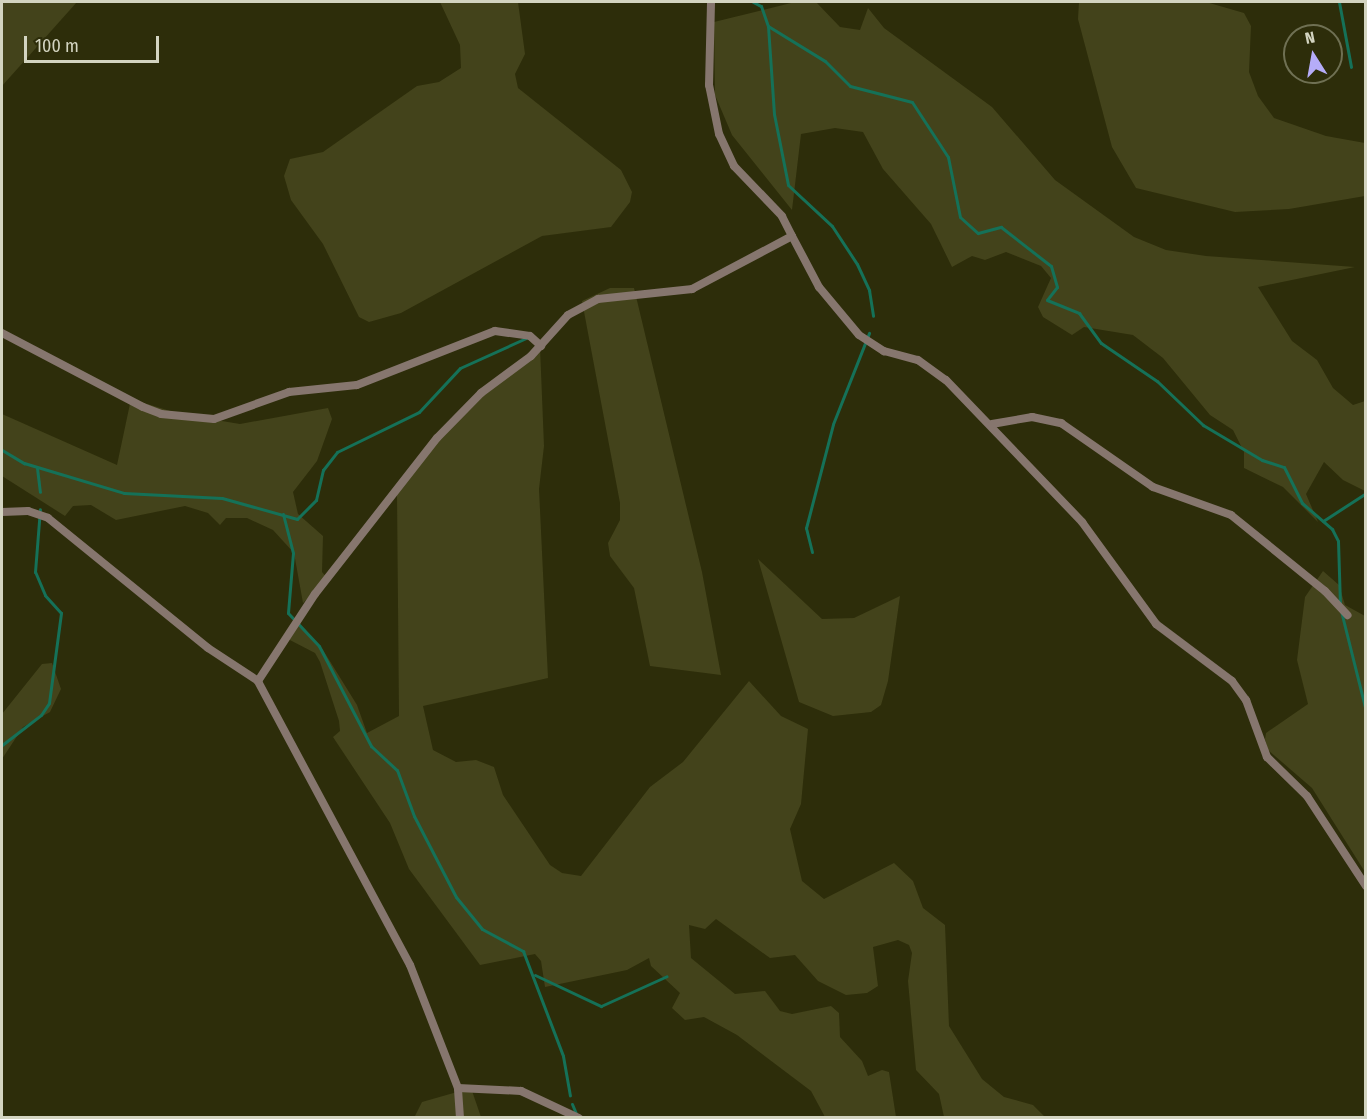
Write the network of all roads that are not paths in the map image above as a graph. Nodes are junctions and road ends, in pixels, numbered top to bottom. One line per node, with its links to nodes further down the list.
1 (711, 2): 2 (street)
2 (792, 236): 4 (street); 5 (street)
3 (2, 333): 4 (street)
4 (541, 346): 8 (street)
5 (992, 424): 7 (street); 9 (street)
6 (2, 512): 8 (street)
7 (1347, 615)
8 (258, 681): 10 (street)
9 (1365, 886)
10 (458, 1088): 11 (street); 12 (street)
11 (460, 1118)
12 (579, 1118)

